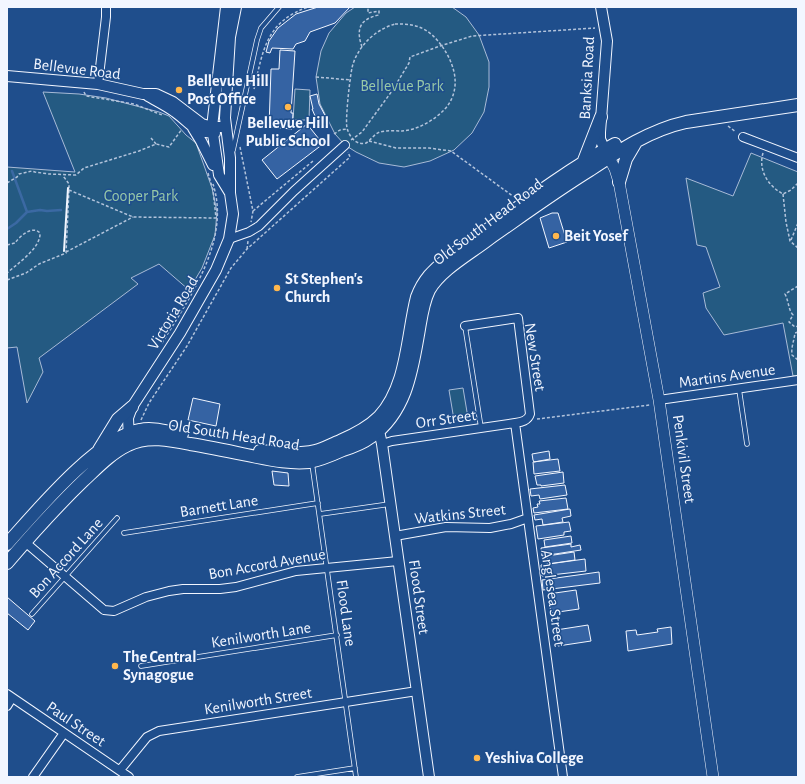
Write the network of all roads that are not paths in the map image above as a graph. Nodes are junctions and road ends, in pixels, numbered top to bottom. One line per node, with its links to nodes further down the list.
1 (106, 7): 8 (street)
2 (236, 7): 15 (street, Victoria Road)
3 (284, 7): 5 (lane)
4 (601, 7): 12 (street, Banksia Road)
5 (278, 8): 20 (lane)
6 (227, 9): 14 (street, Victoria Road)
7 (7, 76): 8 (street, Bellevue Road)
8 (98, 84): 9 (street, Bellevue Road)
9 (143, 94): 13 (street, Bellevue Road); 14 (street, Bellevue Road)
10 (798, 97): 19 (main road, Old South Head Road)
11 (798, 105): 17 (main road, Old South Head Road)
12 (601, 117): 19 (street, Banksia Road); 22 (main road)
13 (188, 130): 14 (street, Bellevue Road); 23 (street)
14 (212, 130): 15 (street, Bellevue Road); 23 (street, Victoria Road)
15 (226, 130): 20 (street, Victoria Road)
16 (743, 137): 21 (street)
17 (636, 141): 19 (main road, Old South Head Road); 24 (main road)
18 (345, 145): 26 (street)
19 (607, 154): 22 (main road, Old South Head Road); 24 (main road, Penkivil Street); 33 (main road, Old South Head Road)
20 (230, 158): 25 (street, Victoria Road)
21 (798, 158)
22 (583, 163): 33 (main road, Old South Head Road)
23 (219, 176): 25 (street, Victoria Road)
24 (619, 182): 30 (main road, Penkivil Street)
25 (230, 193): 26 (street, Victoria Road)
26 (229, 239): 31 (street, Victoria Road)
27 (465, 326): 32 (street, New Street); 34 (lane, New Street)
28 (798, 380): 29 (street, Martins Avenue)
29 (739, 388): 30 (street, Martins Avenue); 37 (lane)
30 (654, 402): 70 (main road, Penkivil Street)
31 (132, 407): 35 (street, Victoria Road); 38 (main road)
32 (515, 423): 34 (street, Orr Street); 44 (street, Anglesea Street)
33 (376, 427): 36 (street, Flood Street); 39 (main road, Old South Head Road)
34 (481, 428): 36 (street, Orr Street)
35 (129, 439): 38 (main road, Old South Head Road); 39 (main road, Old South Head Road); 47 (main road, Old South Head Road)
36 (382, 444): 41 (street, Flood Street)
37 (747, 444)
38 (97, 452): 48 (main road, Old South Head Road)
39 (311, 457): 40 (lane, Flood Lane)
40 (318, 503): 42 (lane, Flood Lane); 45 (lane, Barnett Lane)
41 (391, 504): 42 (lane); 46 (street, Flood Street)
42 (320, 514): 52 (lane, Flood Lane)
43 (117, 518): 53 (lane, Bon Accord Lane)
44 (528, 518): 46 (street, Watkins Street); 69 (street, Anglesea Street)
45 (124, 532)
46 (395, 536): 50 (street, Flood Street)
47 (25, 542): 49 (street); 51 (main road, Old South Head Road); 53 (street, Bon Accord Avenue)
48 (7, 544)
49 (7, 556)
50 (398, 561): 52 (street, Bon Accord Avenue); 57 (street, Flood Street)
51 (7, 563)
52 (327, 568): 53 (street, Bon Accord Avenue); 55 (lane, Flood Lane)
53 (65, 577): 54 (lane, Bon Accord Lane)
54 (32, 614)
55 (337, 635): 56 (lane, Kenilworth Lane); 59 (lane, Flood Lane)
56 (141, 666)
57 (417, 691): 59 (street, Kenilworth Street); 68 (street, Flood Street)
58 (10, 696): 60 (street); 61 (street, Paul Street)
59 (346, 702): 62 (lane, Flood Lane); 63 (street, Kenilworth Street)
60 (7, 706)
61 (64, 733): 63 (street, Paul Street); 64 (street)
62 (355, 768): 66 (lane); 67 (lane, Flood Lane)
63 (120, 770): 65 (street, Paul Street)
64 (34, 777)
65 (129, 777)
66 (297, 777)
67 (356, 777)
68 (429, 777)
69 (563, 777)
70 (713, 777)

